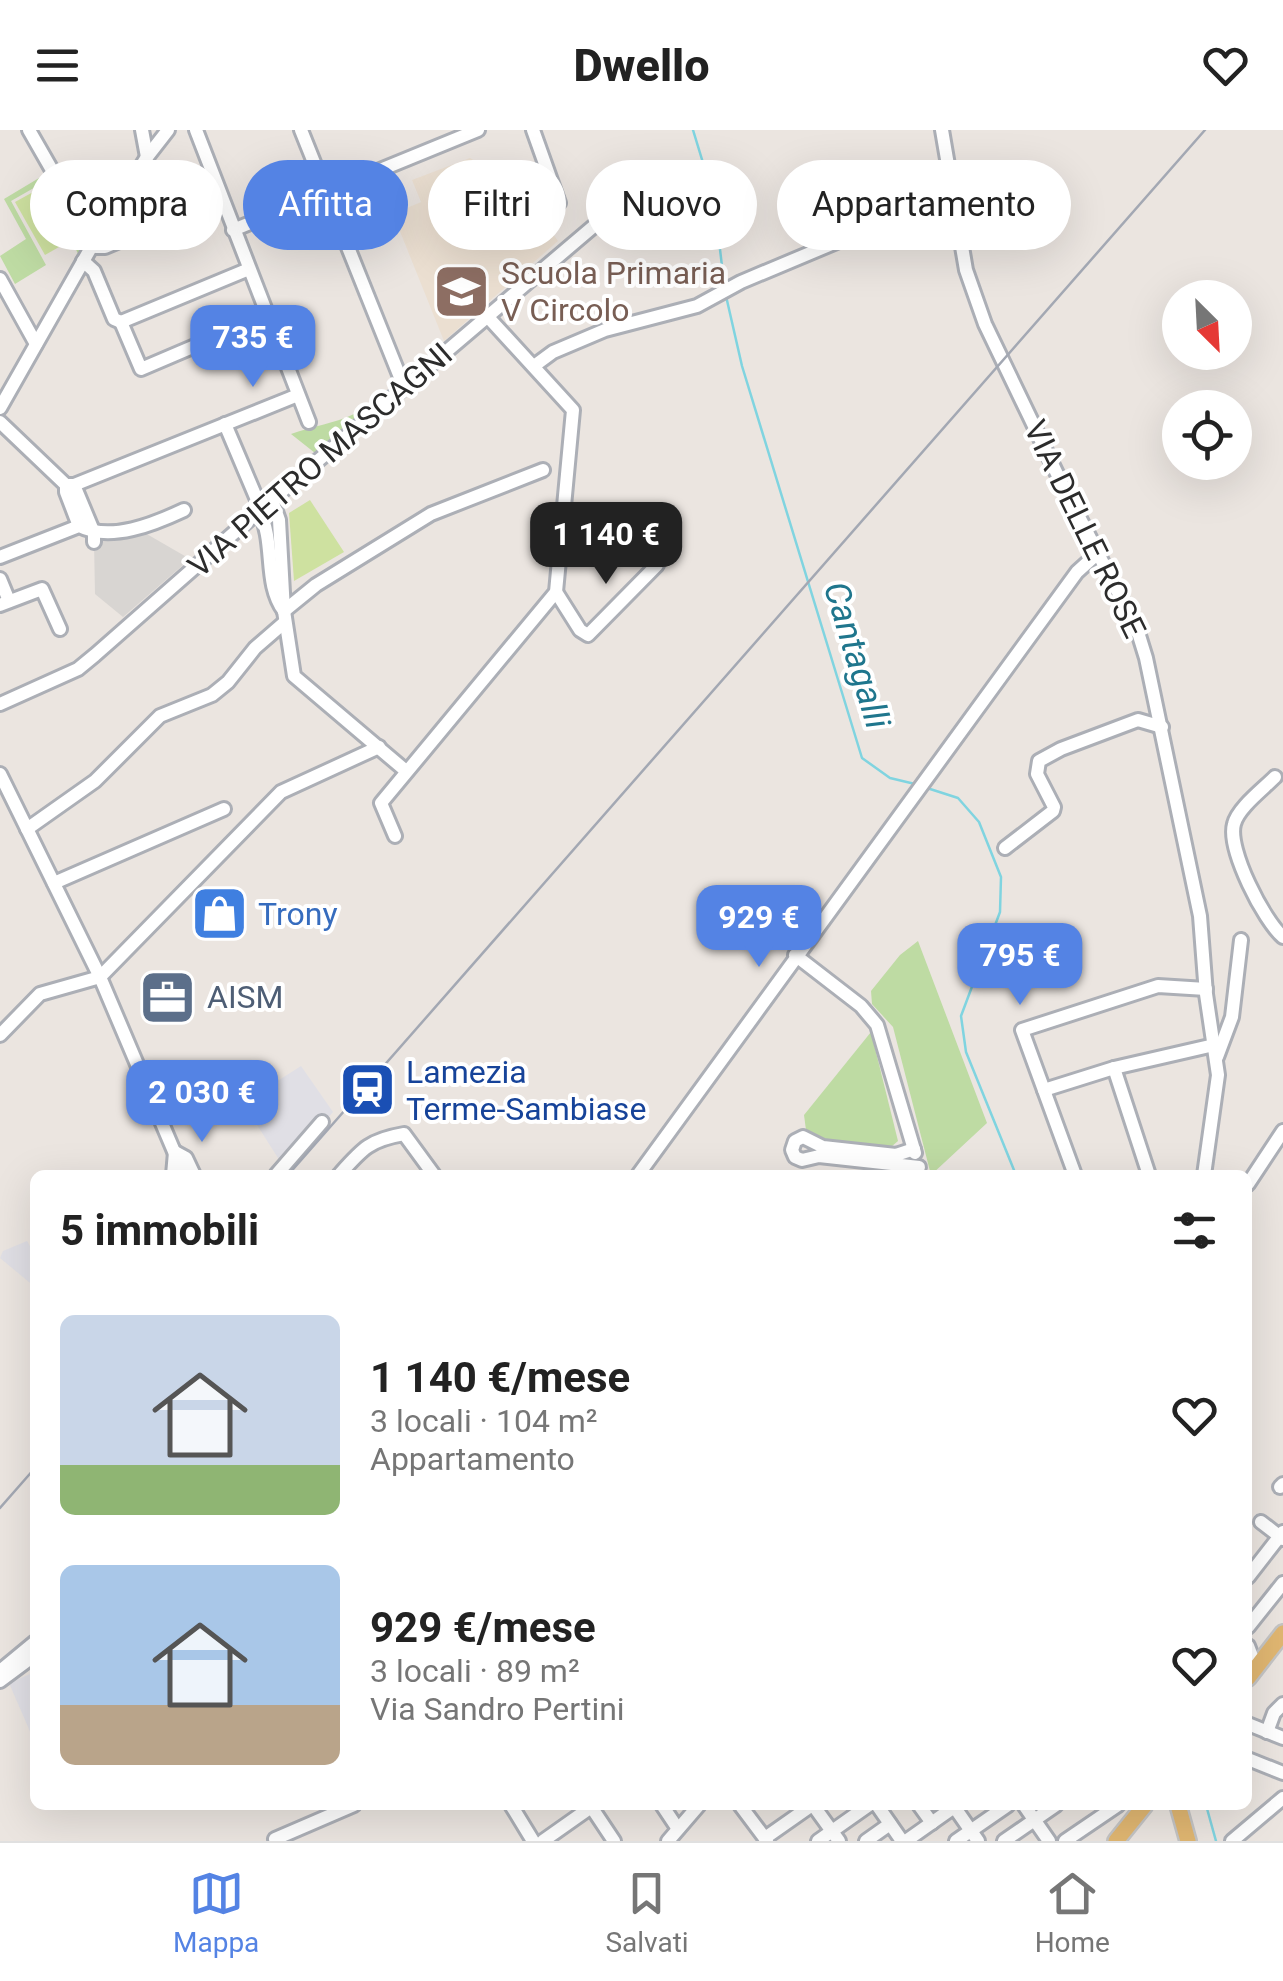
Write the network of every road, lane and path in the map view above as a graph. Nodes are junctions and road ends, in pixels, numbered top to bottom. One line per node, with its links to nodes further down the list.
1 (29, 130): 12 (street)
2 (142, 130): 11 (street)
3 (166, 130): 11 (street)
4 (186, 130): 10 (street)
5 (196, 130): 10 (street)
6 (300, 130): 13 (street)
7 (478, 130): 14 (street)
8 (533, 130): 15 (street)
9 (942, 130): 16 (street, VIA DELLE ROSE)
10 (200, 145): 18 (street)
11 (147, 158)
12 (46, 160)
13 (313, 160)
14 (404, 160)
15 (544, 160)
16 (946, 160)
17 (243, 226): 18 (street)
18 (233, 230): 25 (street)
19 (586, 233): 27 (street, VIA PIETRO MASCAGNI)
20 (90, 250): 24 (street)
21 (349, 250): 32 (street)
22 (819, 250): 31 (street)
23 (962, 250): 44 (street, VIA DELLE ROSE)
24 (83, 262): 28 (street); 29 (street)
25 (249, 270): 28 (street); 33 (street)
26 (0, 279): 29 (street)
27 (488, 316): 31 (street); 32 (street, VIA PIETRO MASCAGNI)
28 (121, 322): 30 (street)
29 (36, 344): 34 (street)
30 (215, 354)
31 (534, 366): 48 (street)
32 (404, 387): 40 (street, VIA PIETRO MASCAGNI)
33 (298, 395): 36 (street); 37 (street)
34 (0, 408)
35 (0, 422): 39 (street)
36 (309, 422)
37 (225, 424): 39 (street); 40 (street)
38 (543, 470): 50 (street)
39 (70, 485): 42 (street); 43 (street)
40 (264, 507): 50 (street); 52 (street, VIA PIETRO MASCAGNI)
41 (184, 510): 43 (street)
42 (80, 526): 43 (street); 45 (street)
43 (94, 538)
44 (1098, 552): 53 (street, VIA DELLE ROSE); 67 (street)
45 (0, 558)
46 (657, 566): 48 (street)
47 (0, 580): 49 (street)
48 (556, 592): 55 (street)
49 (5, 602): 51 (street)
50 (285, 616): 54 (street); 61 (street)
51 (60, 629)
52 (0, 701)
53 (1162, 727): 63 (street); 69 (street, VIA DELLE ROSE)
54 (379, 747): 55 (street); 68 (street)
55 (406, 771): 62 (street)
56 (0, 774): 59 (street)
57 (1274, 777): 65 (street)
58 (0, 787): 59 (street)
59 (12, 798): 61 (street)
60 (224, 809): 64 (street)
61 (27, 829): 64 (street)
62 (395, 836)
63 (1005, 848)
64 (54, 883): 68 (street)
65 (1283, 938)
66 (1242, 940): 71 (street)
67 (795, 955): 76 (street); 85 (street)
68 (100, 977): 70 (street); 77 (street)
69 (1206, 989): 71 (street, VIA DELLE ROSE); 73 (street)
70 (0, 1034)
71 (1215, 1052): 72 (street); 90 (street, VIA DELLE ROSE)
72 (1114, 1068): 73 (street); 89 (street)
73 (1044, 1090): 88 (street)
74 (322, 1122): 82 (street)
75 (1283, 1131): 91 (street)
76 (914, 1149): 78 (street); 87 (street)
77 (175, 1152): 79 (street); 80 (street); 81 (street)
78 (850, 1168): 86 (street)
79 (173, 1170)
80 (182, 1170)
81 (192, 1170)
82 (280, 1170)
83 (343, 1170): 84 (street)
84 (430, 1170)
85 (642, 1170)
86 (897, 1170)
87 (920, 1170)
88 (1073, 1170)
89 (1147, 1170)
90 (1205, 1170)
91 (1252, 1178)
92 (1261, 1522): 93 (street)
93 (1282, 1536): 94 (street)
94 (1252, 1572)
95 (1283, 1583): 96 (street)
96 (1252, 1622)
97 (1282, 1636): 101 (main road)
98 (30, 1646): 100 (street)
99 (30, 1660): 102 (street)
100 (0, 1671)
101 (1252, 1672)
102 (0, 1681)
103 (1283, 1704): 105 (street)
104 (1252, 1726): 105 (street)
105 (1266, 1732): 106 (street)
106 (1283, 1738)
107 (1252, 1761): 108 (street)
108 (1283, 1773)
109 (1283, 1798): 151 (street)
110 (342, 1810): 136 (street)
111 (514, 1810): 138 (street)
112 (586, 1810): 139 (street)
113 (595, 1810): 140 (street)
114 (665, 1810): 133 (street)
115 (695, 1810): 133 (street)
116 (744, 1810): 137 (street)
117 (806, 1810): 137 (street)
118 (817, 1810): 134 (street)
119 (867, 1810): 134 (street)
120 (877, 1810): 132 (street)
121 (923, 1810): 131 (street)
122 (950, 1810): 131 (street)
123 (958, 1810): 135 (street)
124 (1003, 1810): 135 (street)
125 (1027, 1810): 130 (street)
126 (1049, 1810): 130 (street)
127 (1127, 1810): 148 (street)
128 (1130, 1810): 149 (main road)
129 (1179, 1810): 150 (main road)
130 (1034, 1820): 146 (street); 147 (street)
131 (932, 1823): 144 (street)
132 (890, 1824): 143 (street); 144 (street)
133 (678, 1829): 141 (street)
134 (836, 1836): 142 (street)
135 (975, 1836): 145 (street)
136 (275, 1839)
137 (766, 1839)
138 (532, 1841)
139 (542, 1841)
140 (614, 1841)
141 (668, 1841)
142 (818, 1841)
143 (866, 1841)
144 (904, 1841)
145 (956, 1841)
146 (1004, 1841)
147 (1049, 1841)
148 (1065, 1841)
149 (1116, 1841)
150 (1188, 1841)
151 (1232, 1841)

